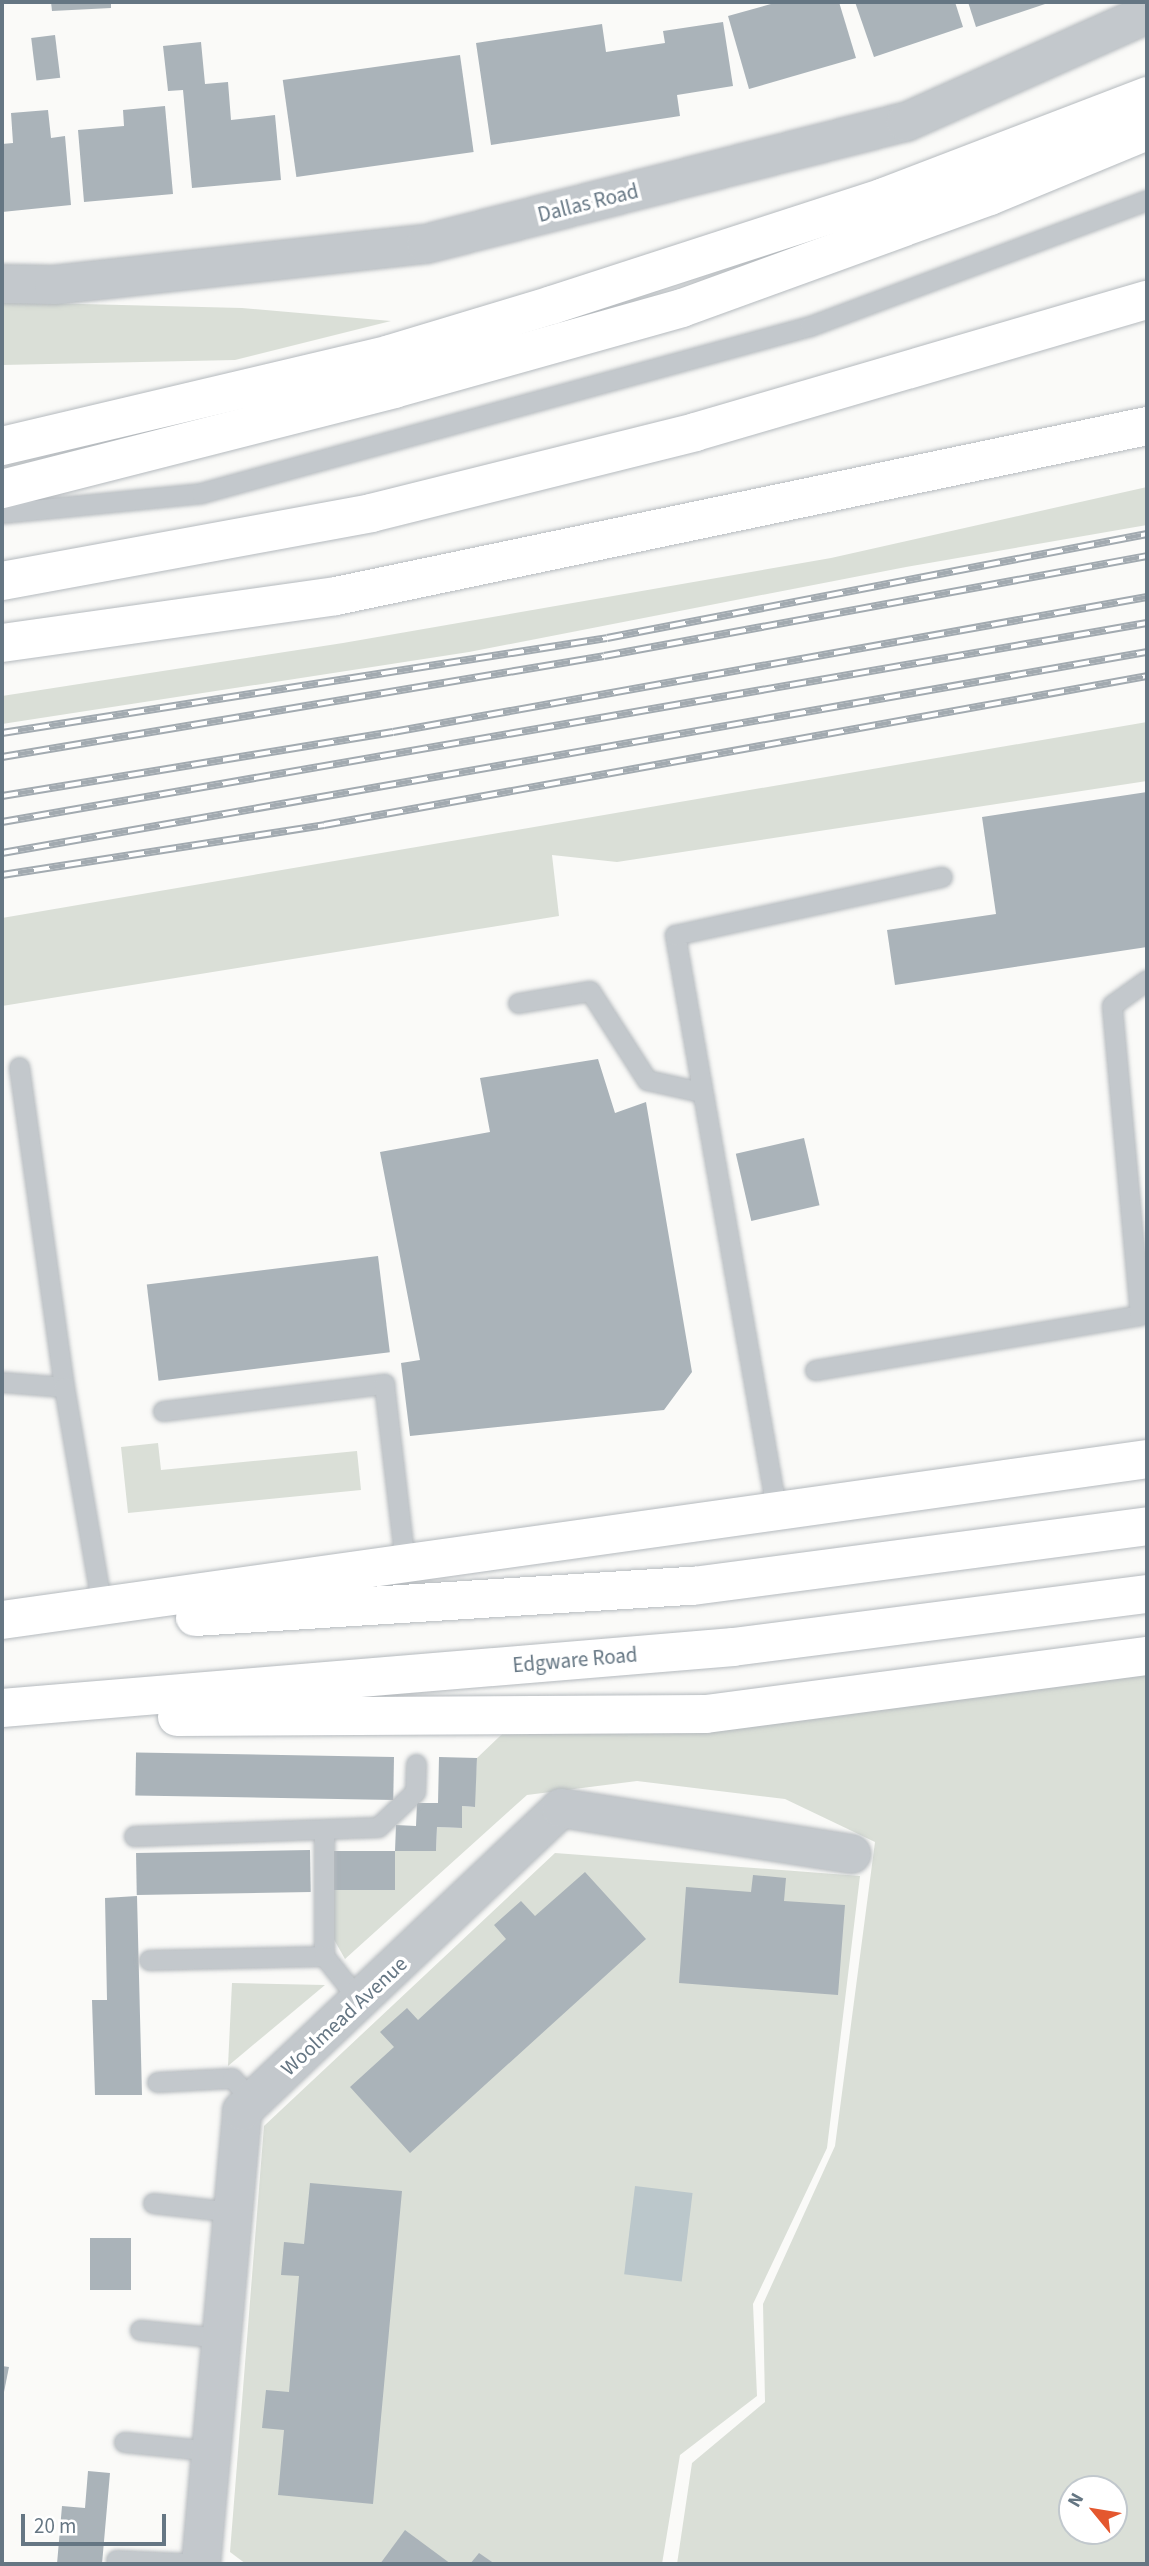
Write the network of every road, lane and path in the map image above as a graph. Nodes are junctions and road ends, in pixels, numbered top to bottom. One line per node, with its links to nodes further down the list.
1 (1147, 14): 5 (street, Dallas Road)
2 (1147, 96): 9 (main road)
3 (1147, 131): 10 (main road)
4 (1147, 200): 11 (lane)
5 (2, 284)
6 (1147, 284): 7 (lane)
7 (1133, 304): 12 (main road)
8 (1147, 426): 13 (main road)
9 (2, 446)
10 (2, 489)
11 (2, 513)
12 (2, 581)
13 (2, 643)
14 (942, 877): 18 (lane)
15 (1147, 981): 19 (lane)
16 (518, 1003): 18 (lane)
17 (19, 1067): 21 (lane)
18 (701, 1092): 24 (lane)
19 (815, 1370)
20 (2, 1382): 21 (lane)
21 (64, 1387): 28 (lane)
22 (163, 1411): 26 (lane)
23 (1147, 1459): 24 (main road)
24 (777, 1513): 26 (main road)
25 (1147, 1526): 30 (main road)
26 (405, 1564): 28 (main road)
27 (1147, 1594): 32 (main road, Edgware Road)
28 (102, 1606): 29 (main road)
29 (2, 1620)
30 (2, 1629)
31 (1147, 1656): 33 (main road)
32 (2, 1709)
33 (2, 1718)
34 (416, 1764): 35 (lane)
35 (324, 1830): 36 (lane); 38 (lane)
36 (134, 1836)
37 (852, 1854): 40 (street, Woolmead Avenue)
38 (324, 1956): 39 (lane); 40 (lane)
39 (149, 1960)
40 (359, 2000): 42 (street, Woolmead Avenue)
41 (157, 2082): 42 (lane)
42 (253, 2101): 44 (street, Woolmead Avenue)
43 (153, 2203): 44 (lane)
44 (233, 2212): 46 (street, Woolmead Avenue)
45 (140, 2330): 46 (lane)
46 (221, 2338): 48 (street, Woolmead Avenue)
47 (124, 2442): 48 (lane)
48 (211, 2451): 50 (street, Woolmead Avenue)
49 (116, 2560): 50 (lane)
50 (202, 2563)

